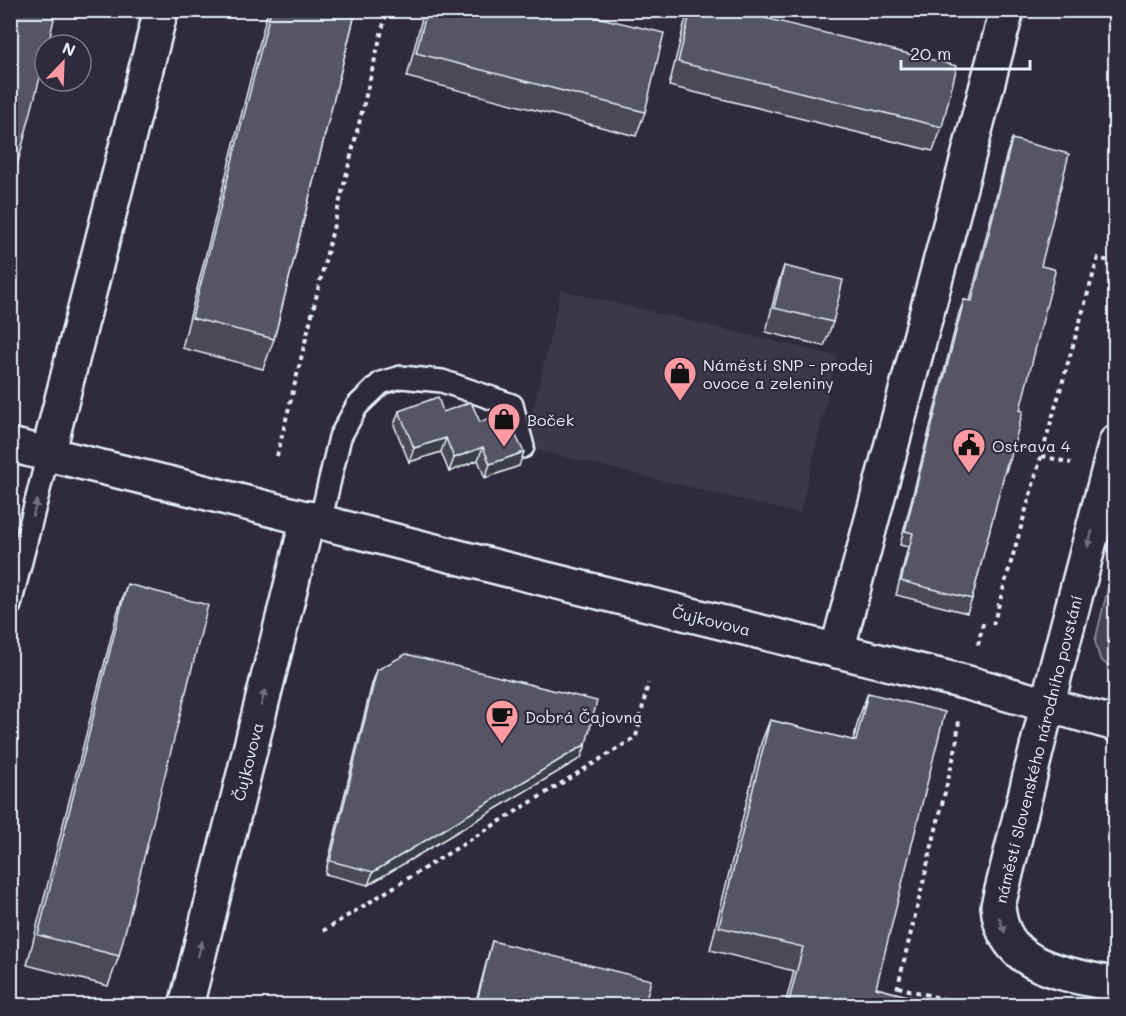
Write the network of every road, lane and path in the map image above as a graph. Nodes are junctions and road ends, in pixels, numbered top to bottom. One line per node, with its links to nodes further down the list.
1 (161, 10): 8 (street)
2 (387, 10): 9 (path)
3 (1007, 10): 14 (street)
4 (1116, 263): 13 (path)
5 (1116, 442): 17 (street, náměstí Slovenského národního povstání, one-way to 17)
6 (10, 445): 8 (street, Čujkovova)
7 (524, 447): 10 (lane)
8 (48, 454): 10 (street, Čujkovova); 11 (lane, one-way to 8)
9 (277, 456)
10 (314, 520): 14 (street, Čujkovova); 22 (street, Čujkovova, one-way to 10)
11 (10, 606)
12 (983, 623): 15 (path)
13 (993, 625)
14 (837, 651): 15 (street, Čujkovova)
15 (968, 683): 17 (street, Čujkovova); 21 (path)
16 (648, 684): 19 (path)
17 (1047, 706): 18 (street, Čujkovova); 20 (street, náměstí Slovenského národního povstání, one-way to 20)
18 (1116, 724)
19 (323, 931)
20 (1116, 985)
21 (898, 987): 23 (path); 24 (path)
22 (186, 1005)
23 (893, 1005)
24 (970, 1005)

